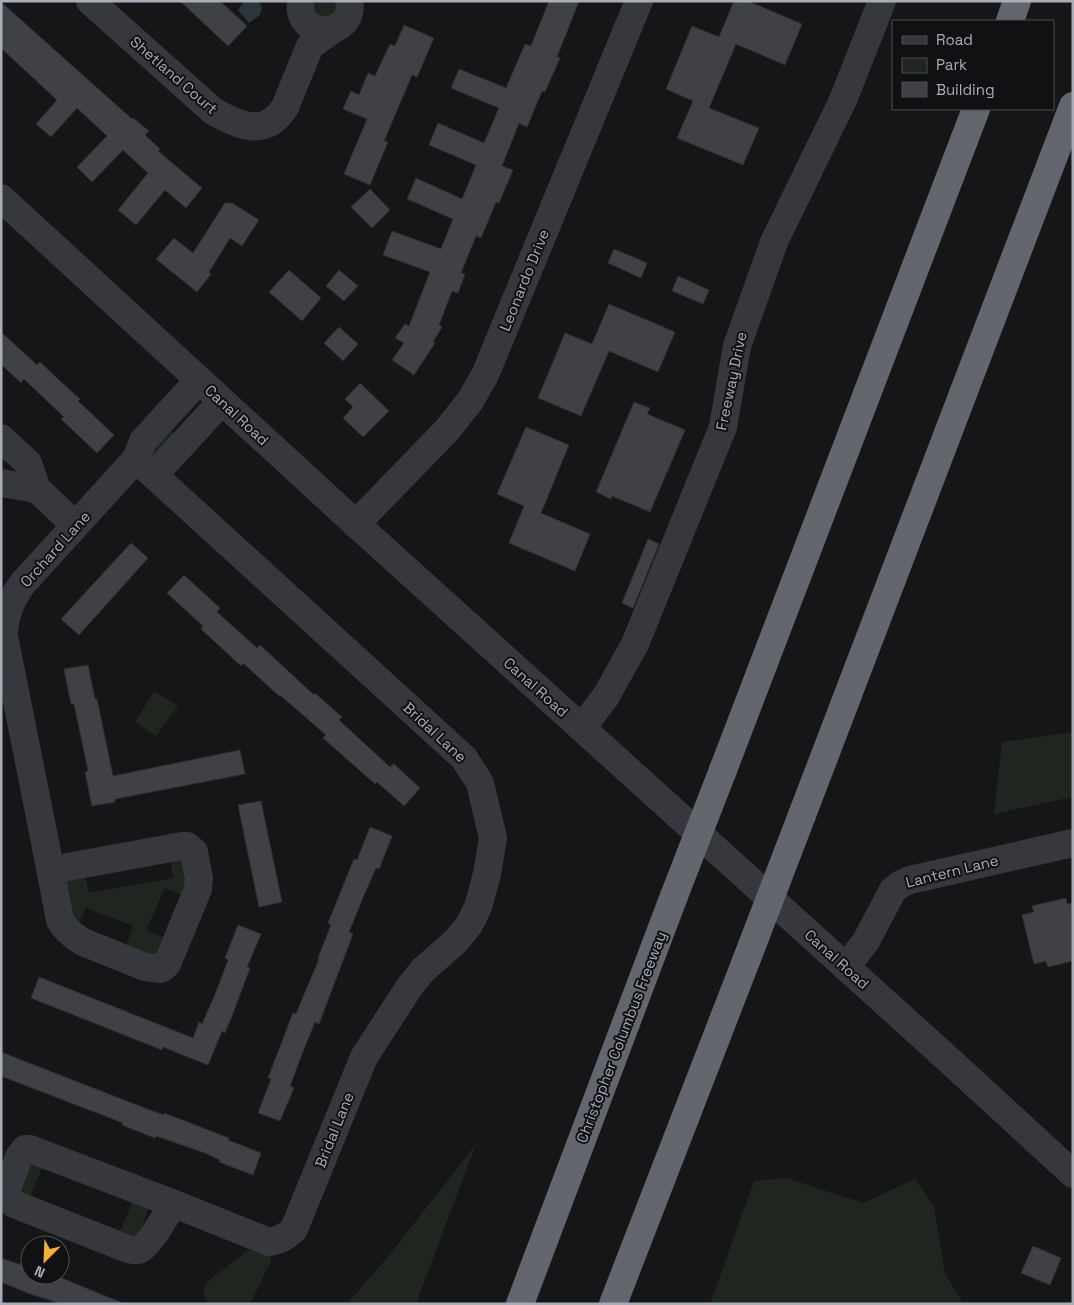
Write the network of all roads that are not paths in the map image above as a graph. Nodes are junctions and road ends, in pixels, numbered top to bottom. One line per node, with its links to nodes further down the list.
1 (90, 1): 9 (street, Shetland Court)
2 (349, 1): 8 (street)
3 (639, 1): 19 (street, Leonardo Drive)
4 (882, 1): 22 (street, Freeway Drive)
5 (1018, 1): 7 (highway)
6 (303, 10): 8 (street); 9 (street)
7 (1010, 20)
8 (332, 30): 9 (street)
9 (310, 46)
10 (1073, 106): 31 (highway, bridge)
11 (976, 110): 28 (highway, Christopher Columbus Freeway, bridge)
12 (1, 198): 13 (street, Canal Road)
13 (199, 380): 14 (street, Canal Road); 16 (street, Orchard Lane)
14 (222, 401): 16 (street); 19 (street, Canal Road)
15 (1, 438): 18 (street)
16 (145, 467): 20 (street, Orchard Lane); 27 (street, Bridal Lane)
17 (1, 483): 18 (street)
18 (37, 489): 20 (street)
19 (356, 524): 22 (street, Canal Road)
20 (75, 525): 21 (street, Orchard Lane)
21 (9, 701): 24 (street, Orchard Lane)
22 (582, 728): 25 (street, Canal Road)
23 (1073, 842): 25 (street, Lantern Lane)
24 (51, 870): 24 (street, Orchard Lane)
25 (846, 967): 26 (street, Canal Road)
26 (1073, 1174)
27 (172, 1203): 27 (street, Bridal Lane)
28 (532, 1271): 29 (highway); 30 (highway, Christopher Columbus Freeway)
29 (515, 1304)
30 (520, 1304)
31 (613, 1304)

